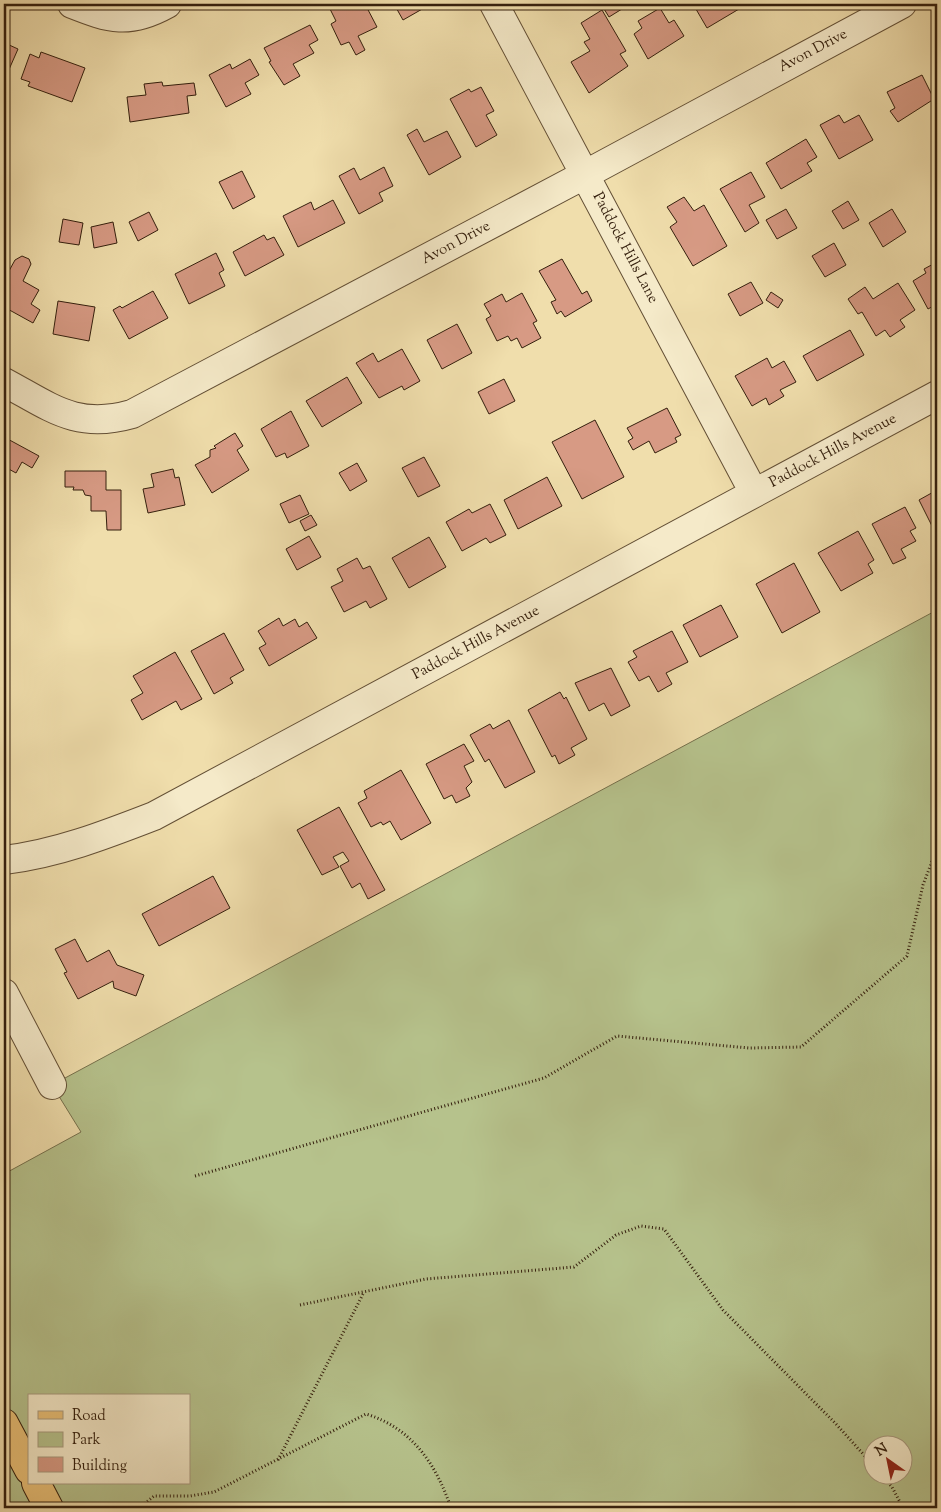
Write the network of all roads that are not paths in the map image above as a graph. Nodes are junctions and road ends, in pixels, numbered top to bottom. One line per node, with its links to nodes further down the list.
1 (72, 4): 2 (street)
2 (167, 4)
3 (494, 4): 5 (street, Paddock Hills Lane)
4 (902, 4): 5 (street, Avon Drive)
5 (586, 174): 6 (street, Avon Drive); 8 (street, Paddock Hills Lane)
6 (4, 382)
7 (937, 395): 8 (street, Paddock Hills Avenue)
8 (754, 493): 9 (street, Paddock Hills Avenue)
9 (4, 860)
10 (4, 993): 11 (street)
11 (52, 1085)
12 (4, 1423): 13 (main road)
13 (28, 1468)
14 (37, 1484): 15 (main road)
15 (49, 1508)

